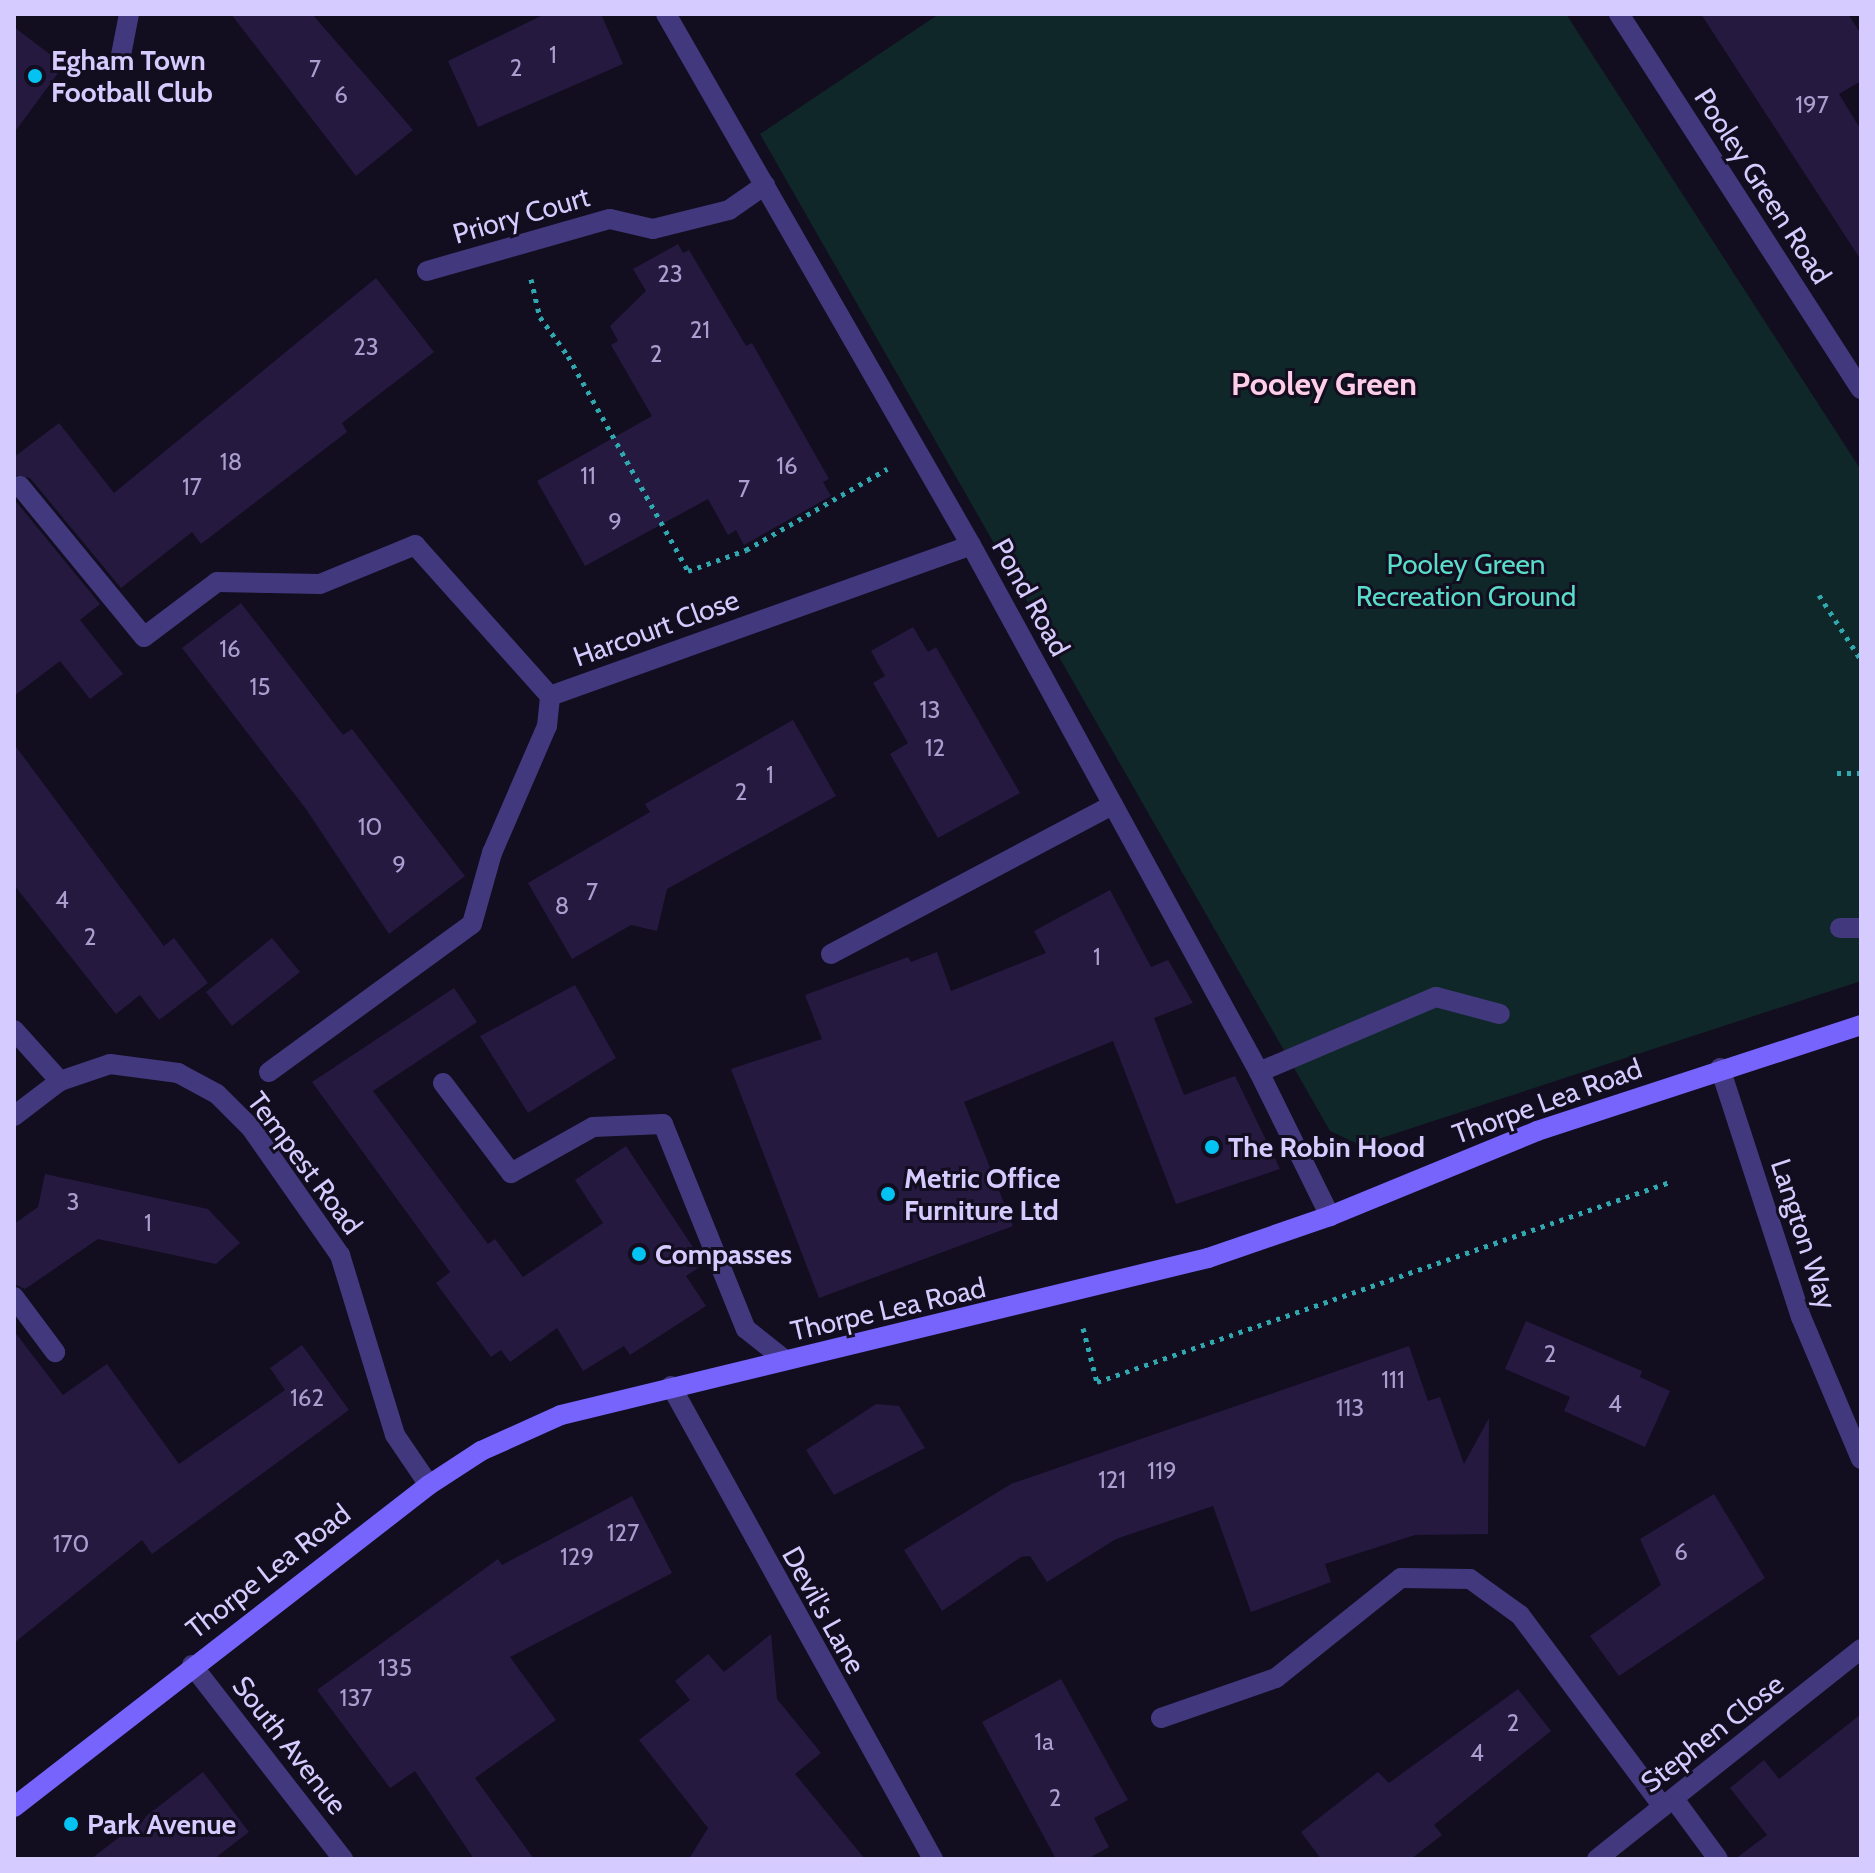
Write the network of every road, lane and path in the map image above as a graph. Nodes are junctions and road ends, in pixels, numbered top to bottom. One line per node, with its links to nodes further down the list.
1 (129, 14): 4 (street)
2 (666, 14): 5 (street, Pond Road)
3 (1619, 14): 8 (street, Pooley Green Road)
4 (120, 60)
5 (765, 185): 6 (street, Priory Court); 9 (street, Pond Road)
6 (523, 243): 7 (street, Priory Court); 9 (path)
7 (427, 271)
8 (1861, 389)
9 (918, 452): 11 (street, Pond Road)
10 (20, 486): 14 (street, Harcourt Close)
11 (971, 545): 14 (street, Harcourt Close); 17 (street, Pond Road)
12 (1819, 595): 13 (path)
13 (1861, 660)
14 (550, 696): 25 (street)
15 (1837, 773): 16 (path)
16 (1861, 773)
17 (1113, 805): 20 (street); 26 (street, Pond Road)
18 (1840, 928): 19 (street)
19 (1861, 928)
20 (831, 954)
21 (1500, 1014): 26 (street)
22 (1861, 1025): 24 (main road, Thorpe Lea Road)
23 (14, 1030): 27 (street)
24 (1720, 1068): 31 (main road, Thorpe Lea Road); 37 (street, Langton Way)
25 (269, 1072)
26 (1259, 1072): 31 (street, Pond Road)
27 (60, 1081): 29 (street, Tempest Road); 38 (street, Tempest Road)
28 (443, 1083): 35 (street)
29 (14, 1116)
30 (1670, 1182): 32 (path)
31 (1330, 1216): 32 (main road, Thorpe Lea Road)
32 (1074, 1296): 35 (main road, Thorpe Lea Road)
33 (14, 1297): 34 (street)
34 (55, 1352)
35 (785, 1360): 36 (main road, Thorpe Lea Road)
36 (671, 1386): 38 (main road, Thorpe Lea Road); 45 (street, Devil's Lane)
37 (1861, 1459)
38 (429, 1485): 40 (main road, Thorpe Lea Road)
39 (1861, 1649): 42 (street, Stephen Close)
40 (192, 1665): 43 (main road, Thorpe Lea Road); 44 (street, South Avenue)
41 (1161, 1718): 42 (street)
42 (1668, 1803): 46 (street, Stephen Close); 47 (street)
43 (14, 1807)
44 (343, 1859)
45 (933, 1859)
46 (1597, 1859)
47 (1718, 1859)

